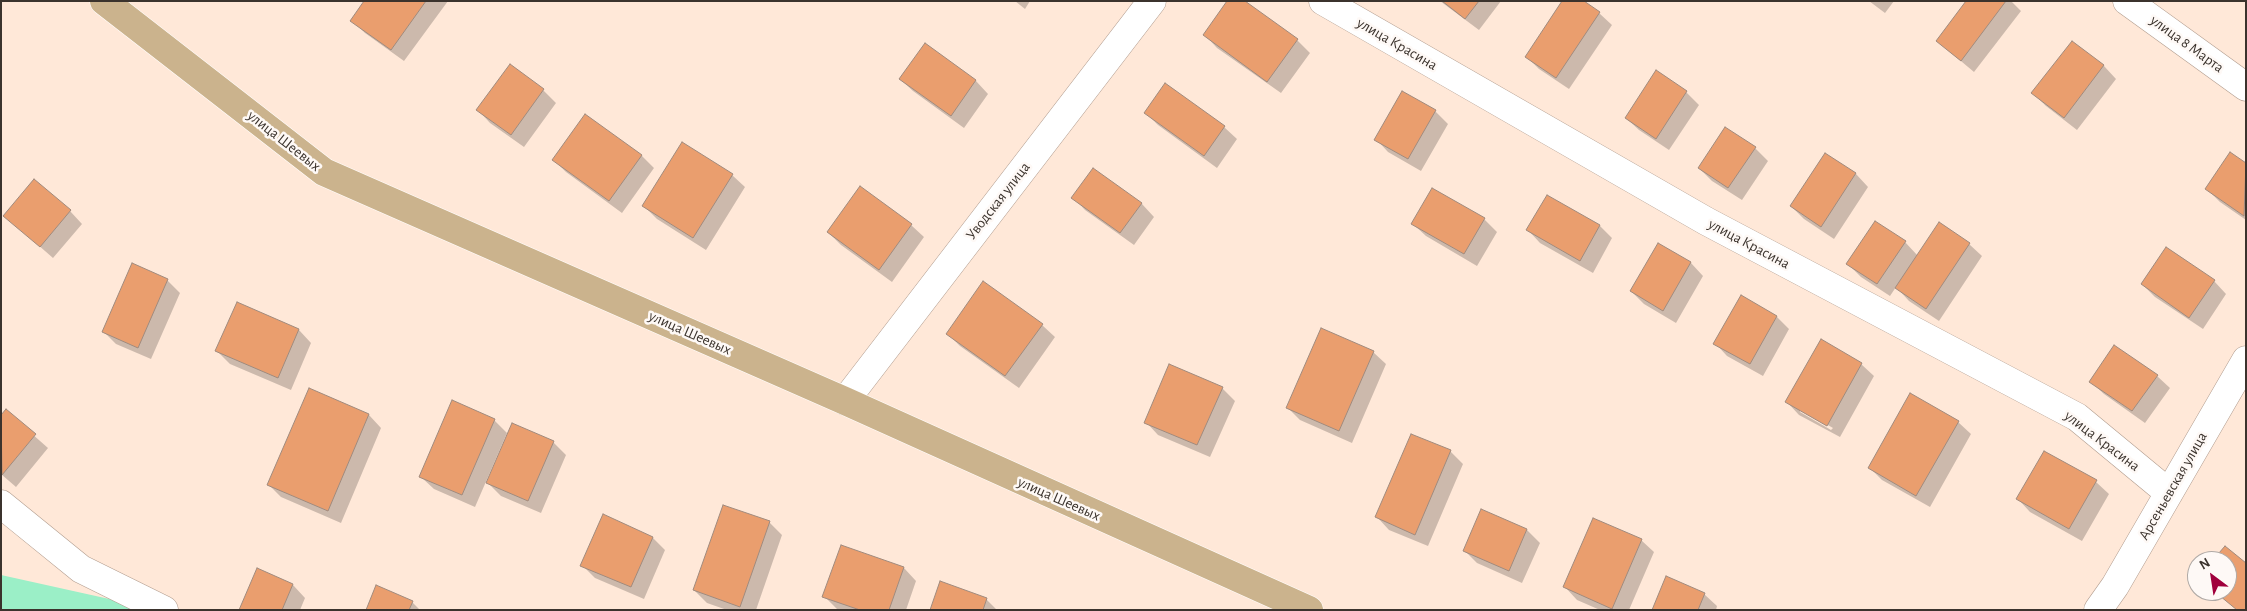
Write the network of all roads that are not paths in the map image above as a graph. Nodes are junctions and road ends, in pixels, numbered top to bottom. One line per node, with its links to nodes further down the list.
1 (104, 1): 7 (main road, улица Шеевых)
2 (1152, 1): 7 (street, Уводская улица)
3 (1323, 1): 8 (street, улица Красина)
4 (2127, 1): 5 (street, улица 8 Марта)
5 (2246, 87)
6 (2246, 360): 8 (street, Арсеньевская улица)
7 (845, 401): 11 (main road, улица Шеевых)
8 (2169, 493): 12 (street, Арсеньевская улица)
9 (1, 504): 10 (street)
10 (164, 610)
11 (1309, 610)
12 (2098, 610)

